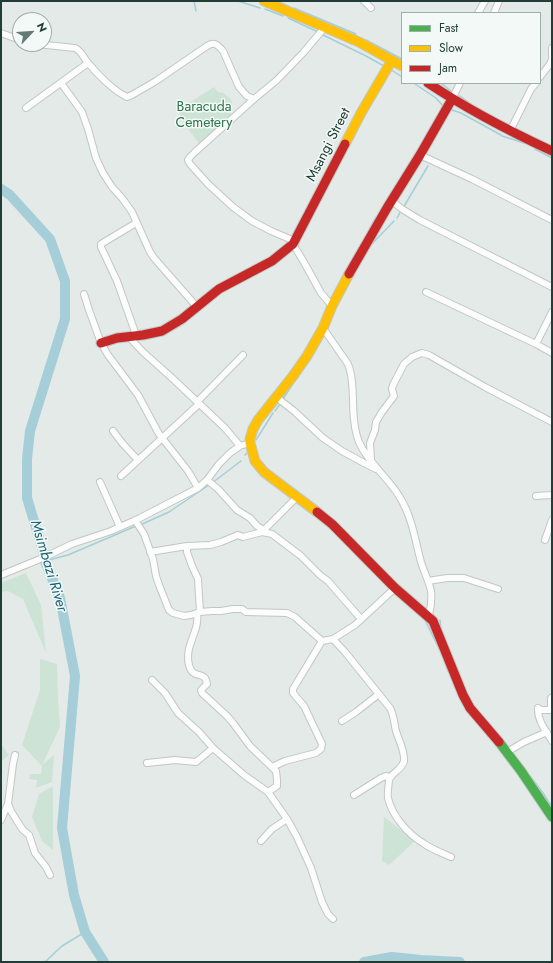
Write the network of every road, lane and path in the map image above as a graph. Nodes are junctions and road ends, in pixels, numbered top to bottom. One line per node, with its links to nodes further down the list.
1 (264, 1): 8 (main road)
2 (364, 1): 5 (street)
3 (484, 1): 6 (street)
4 (499, 1): 7 (street)
5 (371, 8)
6 (478, 12)
7 (494, 12)
8 (325, 26): 14 (main road); 22 (street)
9 (1, 33): 10 (street)
10 (12, 37)
11 (52, 46): 15 (street)
12 (552, 48): 13 (street)
13 (552, 58): 17 (street)
14 (392, 60): 16 (main road); 31 (main road, Msangi Street)
15 (88, 63): 18 (street); 22 (street)
16 (401, 65)
17 (541, 76)
18 (61, 83): 24 (street); 30 (street)
19 (430, 84): 23 (main road)
20 (460, 84): 23 (street)
21 (535, 84): 25 (street)
22 (254, 99): 31 (street)
23 (452, 99): 25 (main road); 27 (main road)
24 (26, 108)
25 (510, 131): 26 (main road)
26 (552, 152)
27 (420, 155): 28 (main road); 29 (street)
28 (391, 200): 32 (street); 35 (main road)
29 (552, 220)
30 (136, 223): 36 (street); 39 (street)
31 (293, 244): 35 (street); 36 (main road)
32 (552, 287)
33 (426, 292): 41 (street)
34 (84, 294): 40 (street)
35 (332, 306): 38 (main road)
36 (197, 307): 39 (main road)
37 (552, 312): 41 (street)
38 (324, 328): 44 (main road); 52 (street)
39 (132, 336): 40 (main road); 45 (street)
40 (101, 343): 48 (street)
41 (536, 344): 42 (street)
42 (552, 353)
43 (243, 355): 45 (street)
44 (276, 397): 49 (main road); 53 (street)
45 (198, 403): 48 (street); 50 (street)
46 (552, 422): 52 (street)
47 (113, 431): 51 (street)
48 (162, 438): 51 (street); 57 (street)
49 (250, 443): 50 (street); 60 (main road)
50 (240, 446): 55 (street)
51 (138, 460): 54 (street)
52 (372, 461): 53 (street)
53 (378, 470): 69 (street)
54 (121, 476)
55 (206, 480): 57 (street); 64 (street)
56 (100, 482): 63 (street)
57 (198, 488): 61 (street)
58 (552, 495): 59 (street)
59 (536, 496)
60 (297, 497): 64 (street); 70 (main road)
61 (135, 520): 63 (street); 67 (street)
62 (552, 520): 65 (street)
63 (120, 527): 68 (street)
64 (263, 531): 66 (street); 73 (street)
65 (545, 540)
66 (187, 546): 67 (street); 72 (street)
67 (150, 552): 72 (street)
68 (1, 575)
69 (428, 581): 71 (street); 74 (street)
70 (395, 588): 73 (street); 74 (main road)
71 (498, 589)
72 (198, 613): 76 (street); 87 (street)
73 (361, 619): 75 (street)
74 (433, 621): 84 (main road)
75 (333, 639): 76 (street); 78 (street)
76 (322, 641): 87 (street)
77 (152, 680): 83 (street)
78 (379, 694): 80 (street); 88 (street)
79 (552, 699): 81 (street)
80 (342, 721)
81 (547, 732): 82 (street); 84 (street)
82 (552, 741)
83 (213, 748): 86 (street); 89 (street)
84 (507, 752): 92 (main road)
85 (15, 755): 91 (street)
86 (147, 763)
87 (272, 767): 89 (street)
88 (390, 777): 90 (street); 96 (street)
89 (268, 792): 93 (street)
90 (354, 796)
91 (8, 804): 94 (street); 97 (street)
92 (552, 817)
93 (286, 819): 95 (street); 98 (street)
94 (1, 820)
95 (261, 841)
96 (451, 857)
97 (50, 876)
98 (333, 919)

